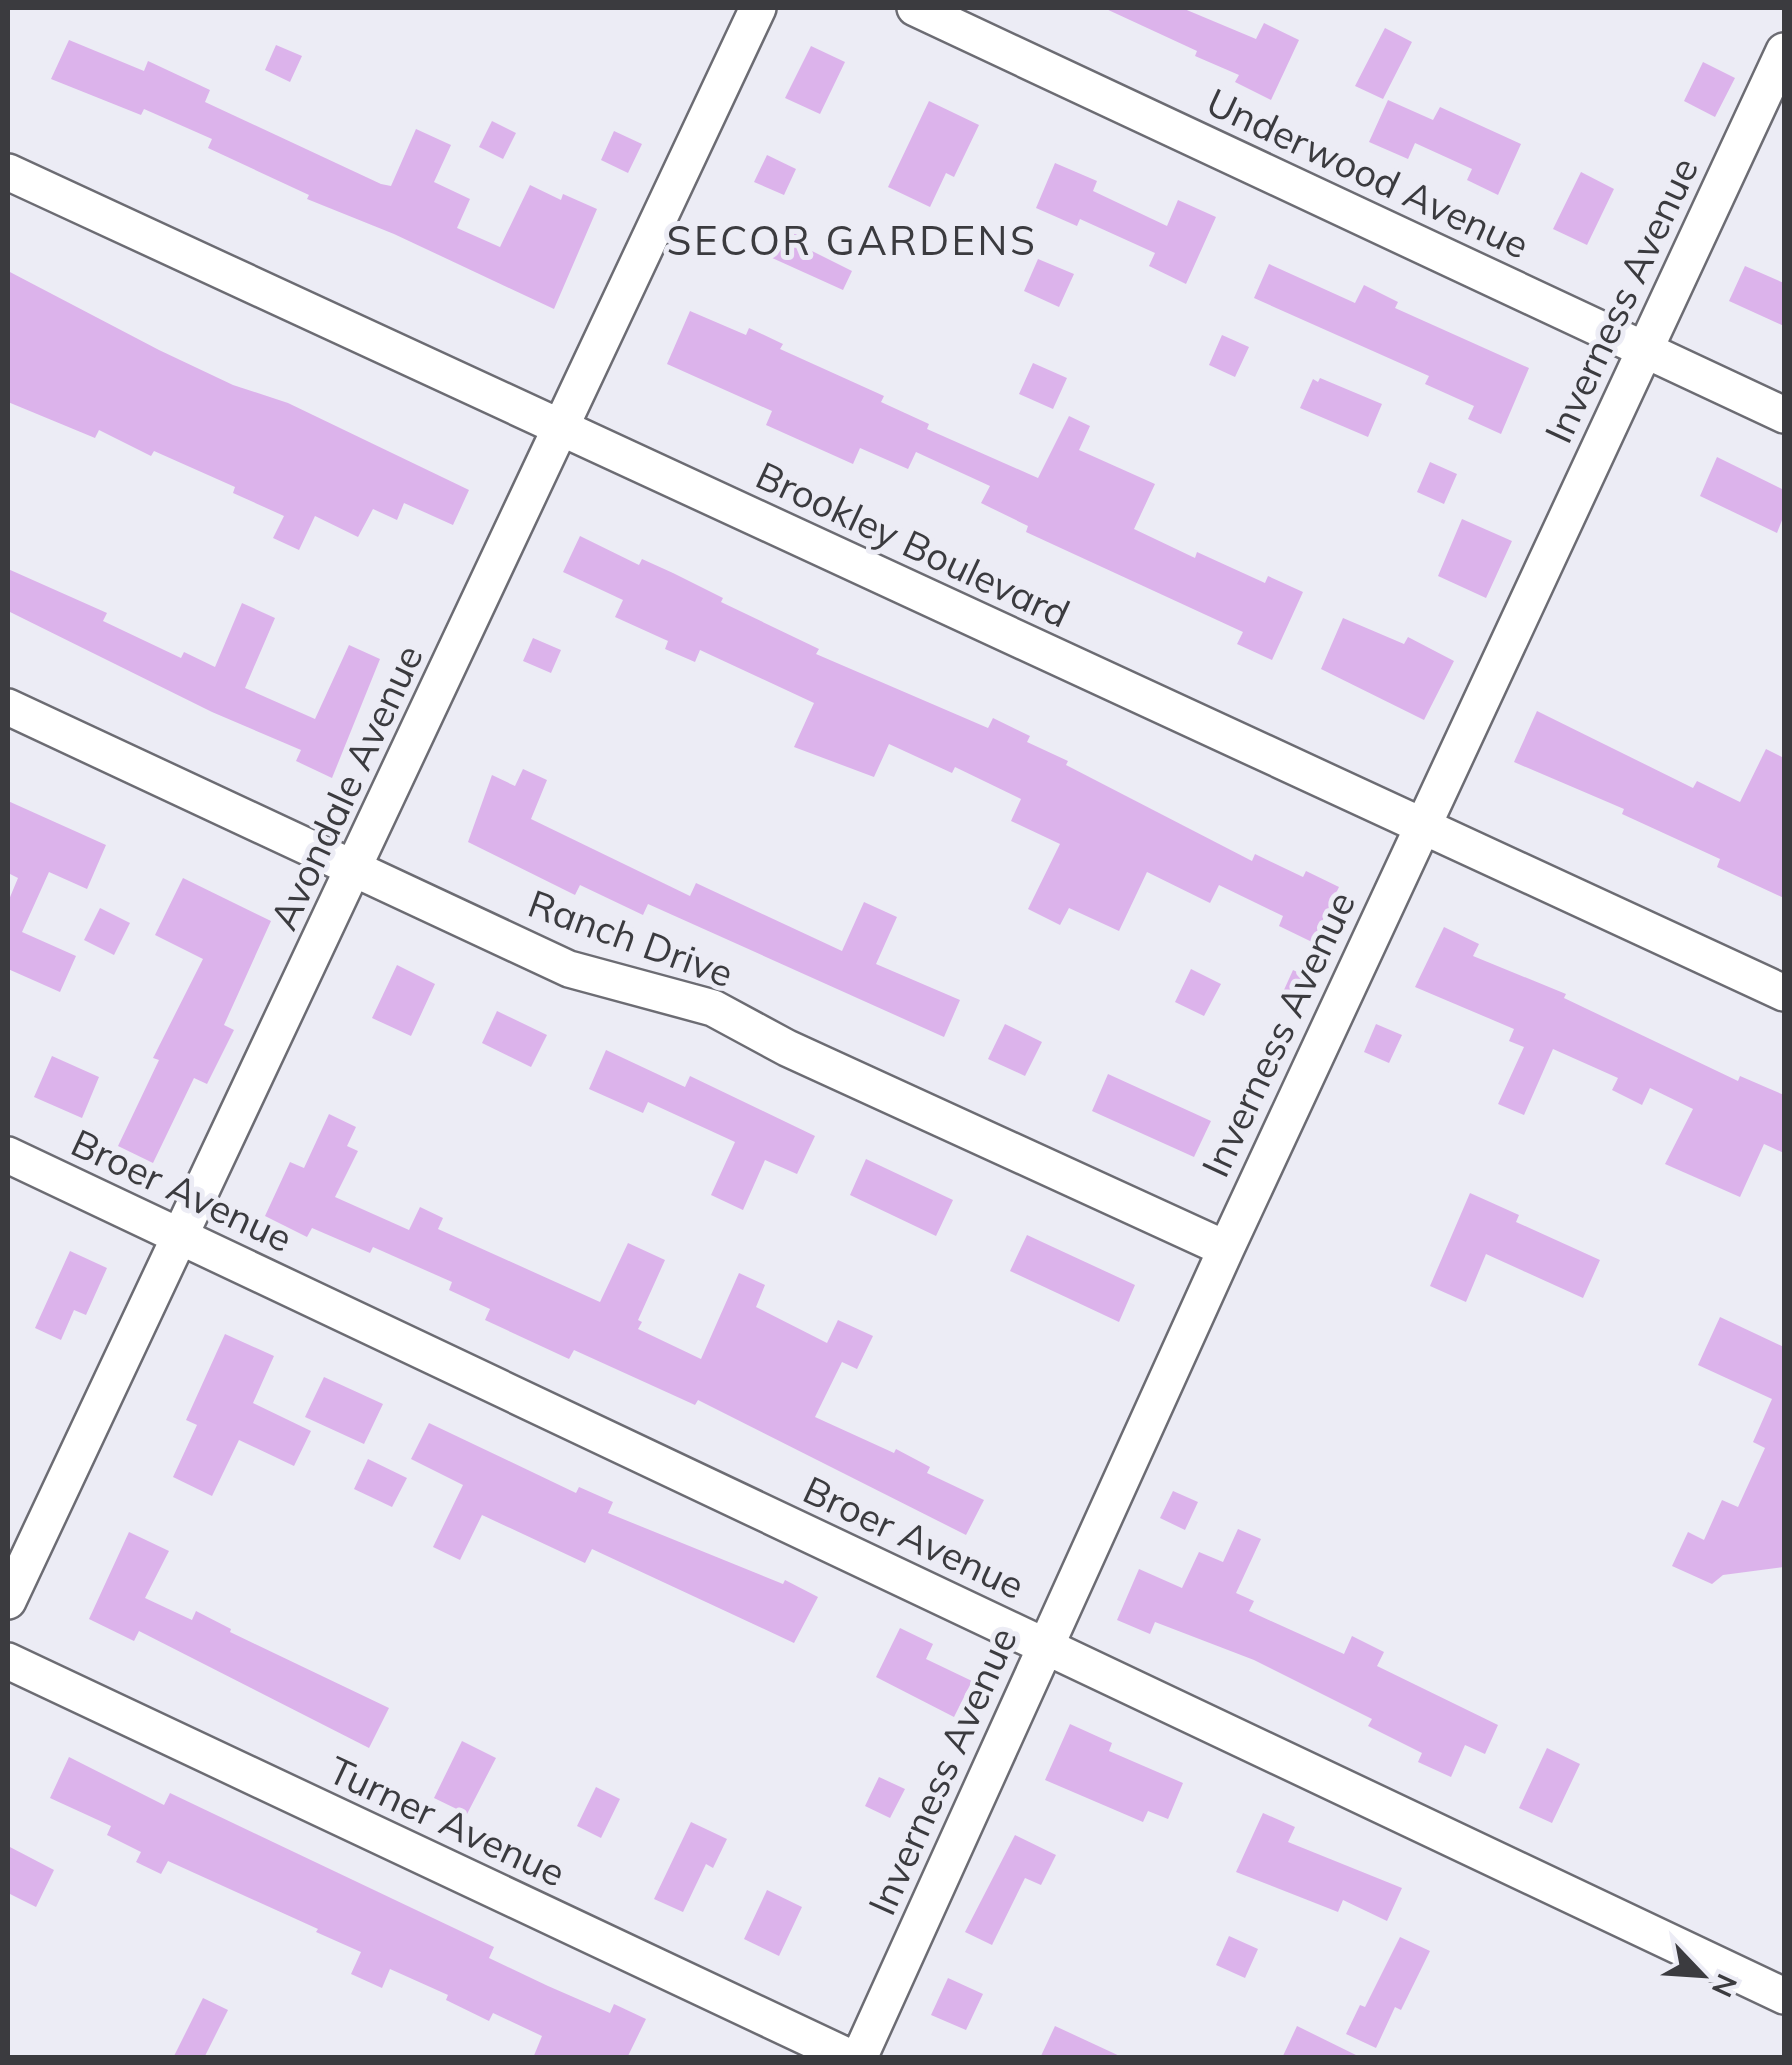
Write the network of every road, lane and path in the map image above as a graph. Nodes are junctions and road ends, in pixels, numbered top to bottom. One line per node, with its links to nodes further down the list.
1 (758, 8): 7 (street, Avondale Avenue)
2 (915, 8): 5 (street, Underwood Avenue)
3 (1784, 51): 5 (street, Inverness Avenue)
4 (8, 172): 7 (street, Brookley Boulevard)
5 (1644, 350): 6 (street, Underwood Avenue); 9 (street, Inverness Avenue)
6 (1784, 415)
7 (560, 430): 9 (street, Brookley Boulevard); 10 (street, Avondale Avenue)
8 (8, 707): 10 (street, Ranch Drive)
9 (1422, 824): 11 (street, Brookley Boulevard); 14 (street, Inverness Avenue)
10 (355, 870): 13 (street, Avondale Avenue); 14 (street, Ranch Drive)
11 (1784, 993)
12 (8, 1155): 13 (street, Broer Avenue)
13 (178, 1235): 15 (street, Avondale Avenue); 16 (street, Broer Avenue)
14 (1226, 1248): 16 (street, Inverness Avenue)
15 (8, 1601)
16 (1046, 1646): 18 (street, Broer Avenue); 20 (street, Inverness Avenue)
17 (8, 1660): 19 (street, Turner Avenue)
18 (1784, 1996)
19 (851, 2058)
20 (859, 2058)

